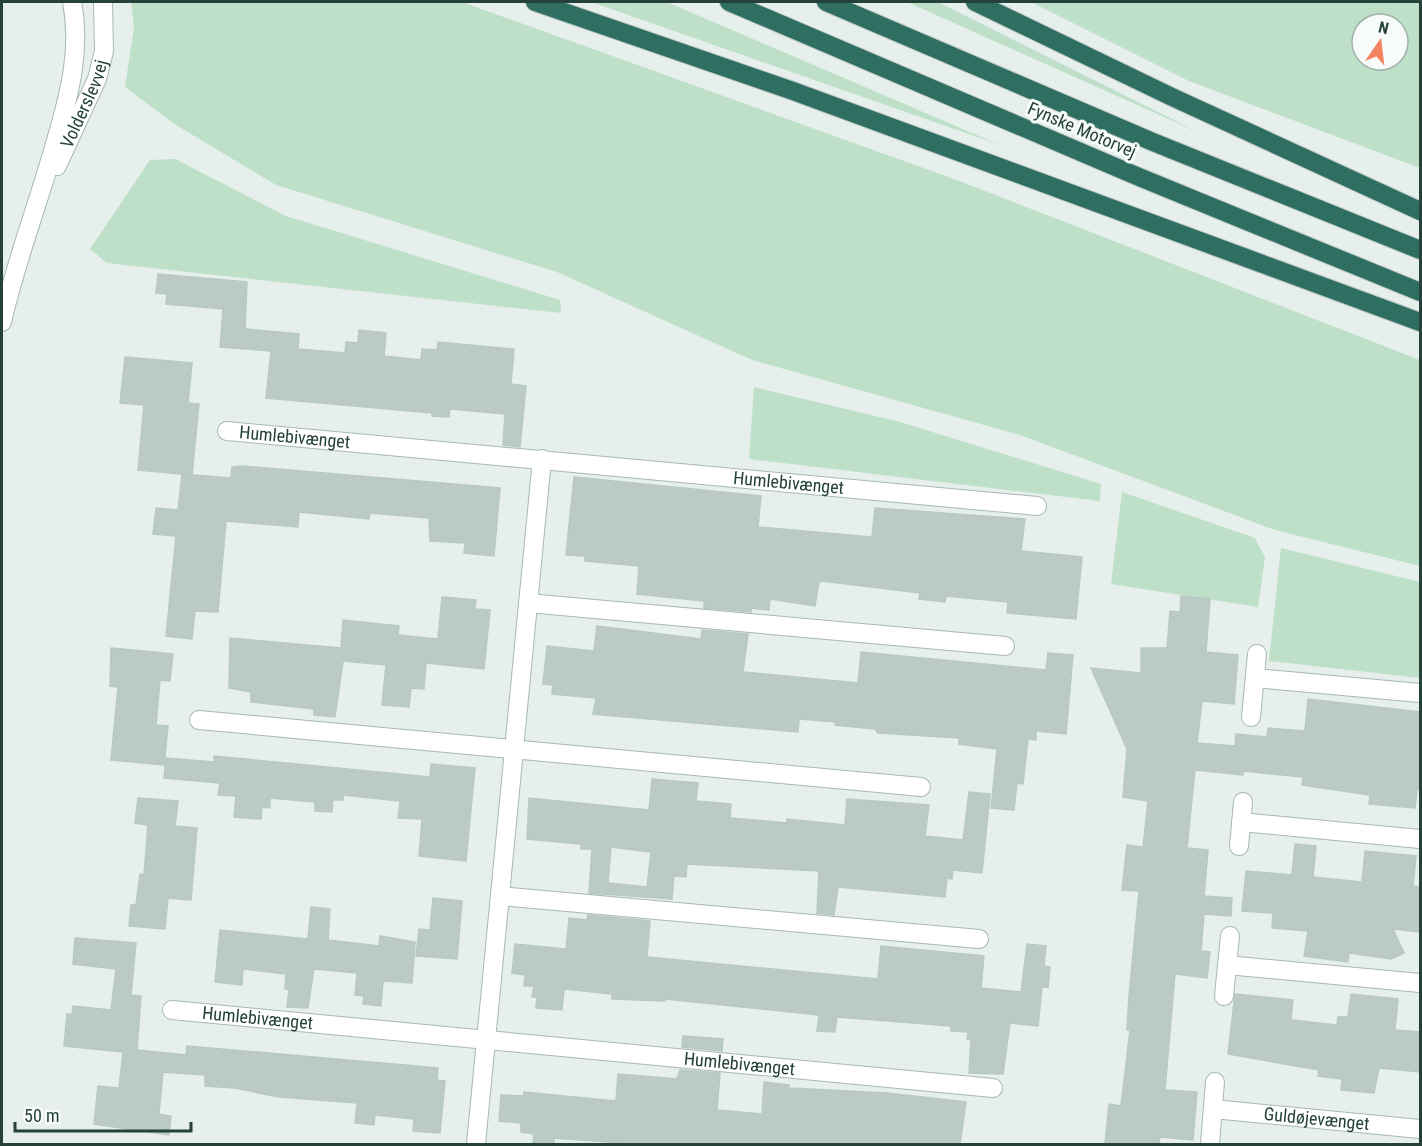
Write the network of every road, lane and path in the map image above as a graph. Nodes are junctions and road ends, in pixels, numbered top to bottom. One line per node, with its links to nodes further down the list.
1 (72, 2): 7 (street, Volderslevvej)
2 (103, 2): 7 (street, Volderslevvej)
3 (535, 2): 12 (highway)
4 (729, 2): 10 (highway, Fynske Motorvej)
5 (826, 2): 9 (highway, Fynske Motorvej)
6 (975, 2): 8 (highway)
7 (39, 202): 11 (street, Volderslevvej)
8 (1420, 211)
9 (1420, 250)
10 (1420, 292)
11 (2, 322)
12 (1420, 322)
13 (227, 431): 14 (street, Humlebivænget)
14 (542, 459): 15 (street, Humlebivænget); 16 (street)
15 (1036, 506)
16 (528, 603): 17 (street); 23 (street)
17 (1005, 646)
18 (1257, 654): 19 (street)
19 (1255, 678): 20 (street); 21 (street)
20 (1420, 693)
21 (1251, 717)
22 (200, 720): 23 (street)
23 (514, 749): 24 (street); 29 (street)
24 (921, 787)
25 (1243, 802): 26 (street)
26 (1241, 822): 27 (street); 28 (street)
27 (1420, 839)
28 (1239, 846)
29 (500, 896): 31 (street); 36 (street)
30 (1230, 936): 32 (street)
31 (979, 939)
32 (1227, 965): 33 (street); 34 (street)
33 (1420, 983)
34 (1224, 996)
35 (172, 1010): 36 (street, Humlebivænget)
36 (486, 1040): 38 (street, Humlebivænget); 41 (street)
37 (1215, 1082): 39 (street)
38 (993, 1088)
39 (1213, 1109): 40 (street, Guldøjevænget); 42 (street)
40 (1420, 1129)
41 (476, 1144)
42 (1210, 1144)

